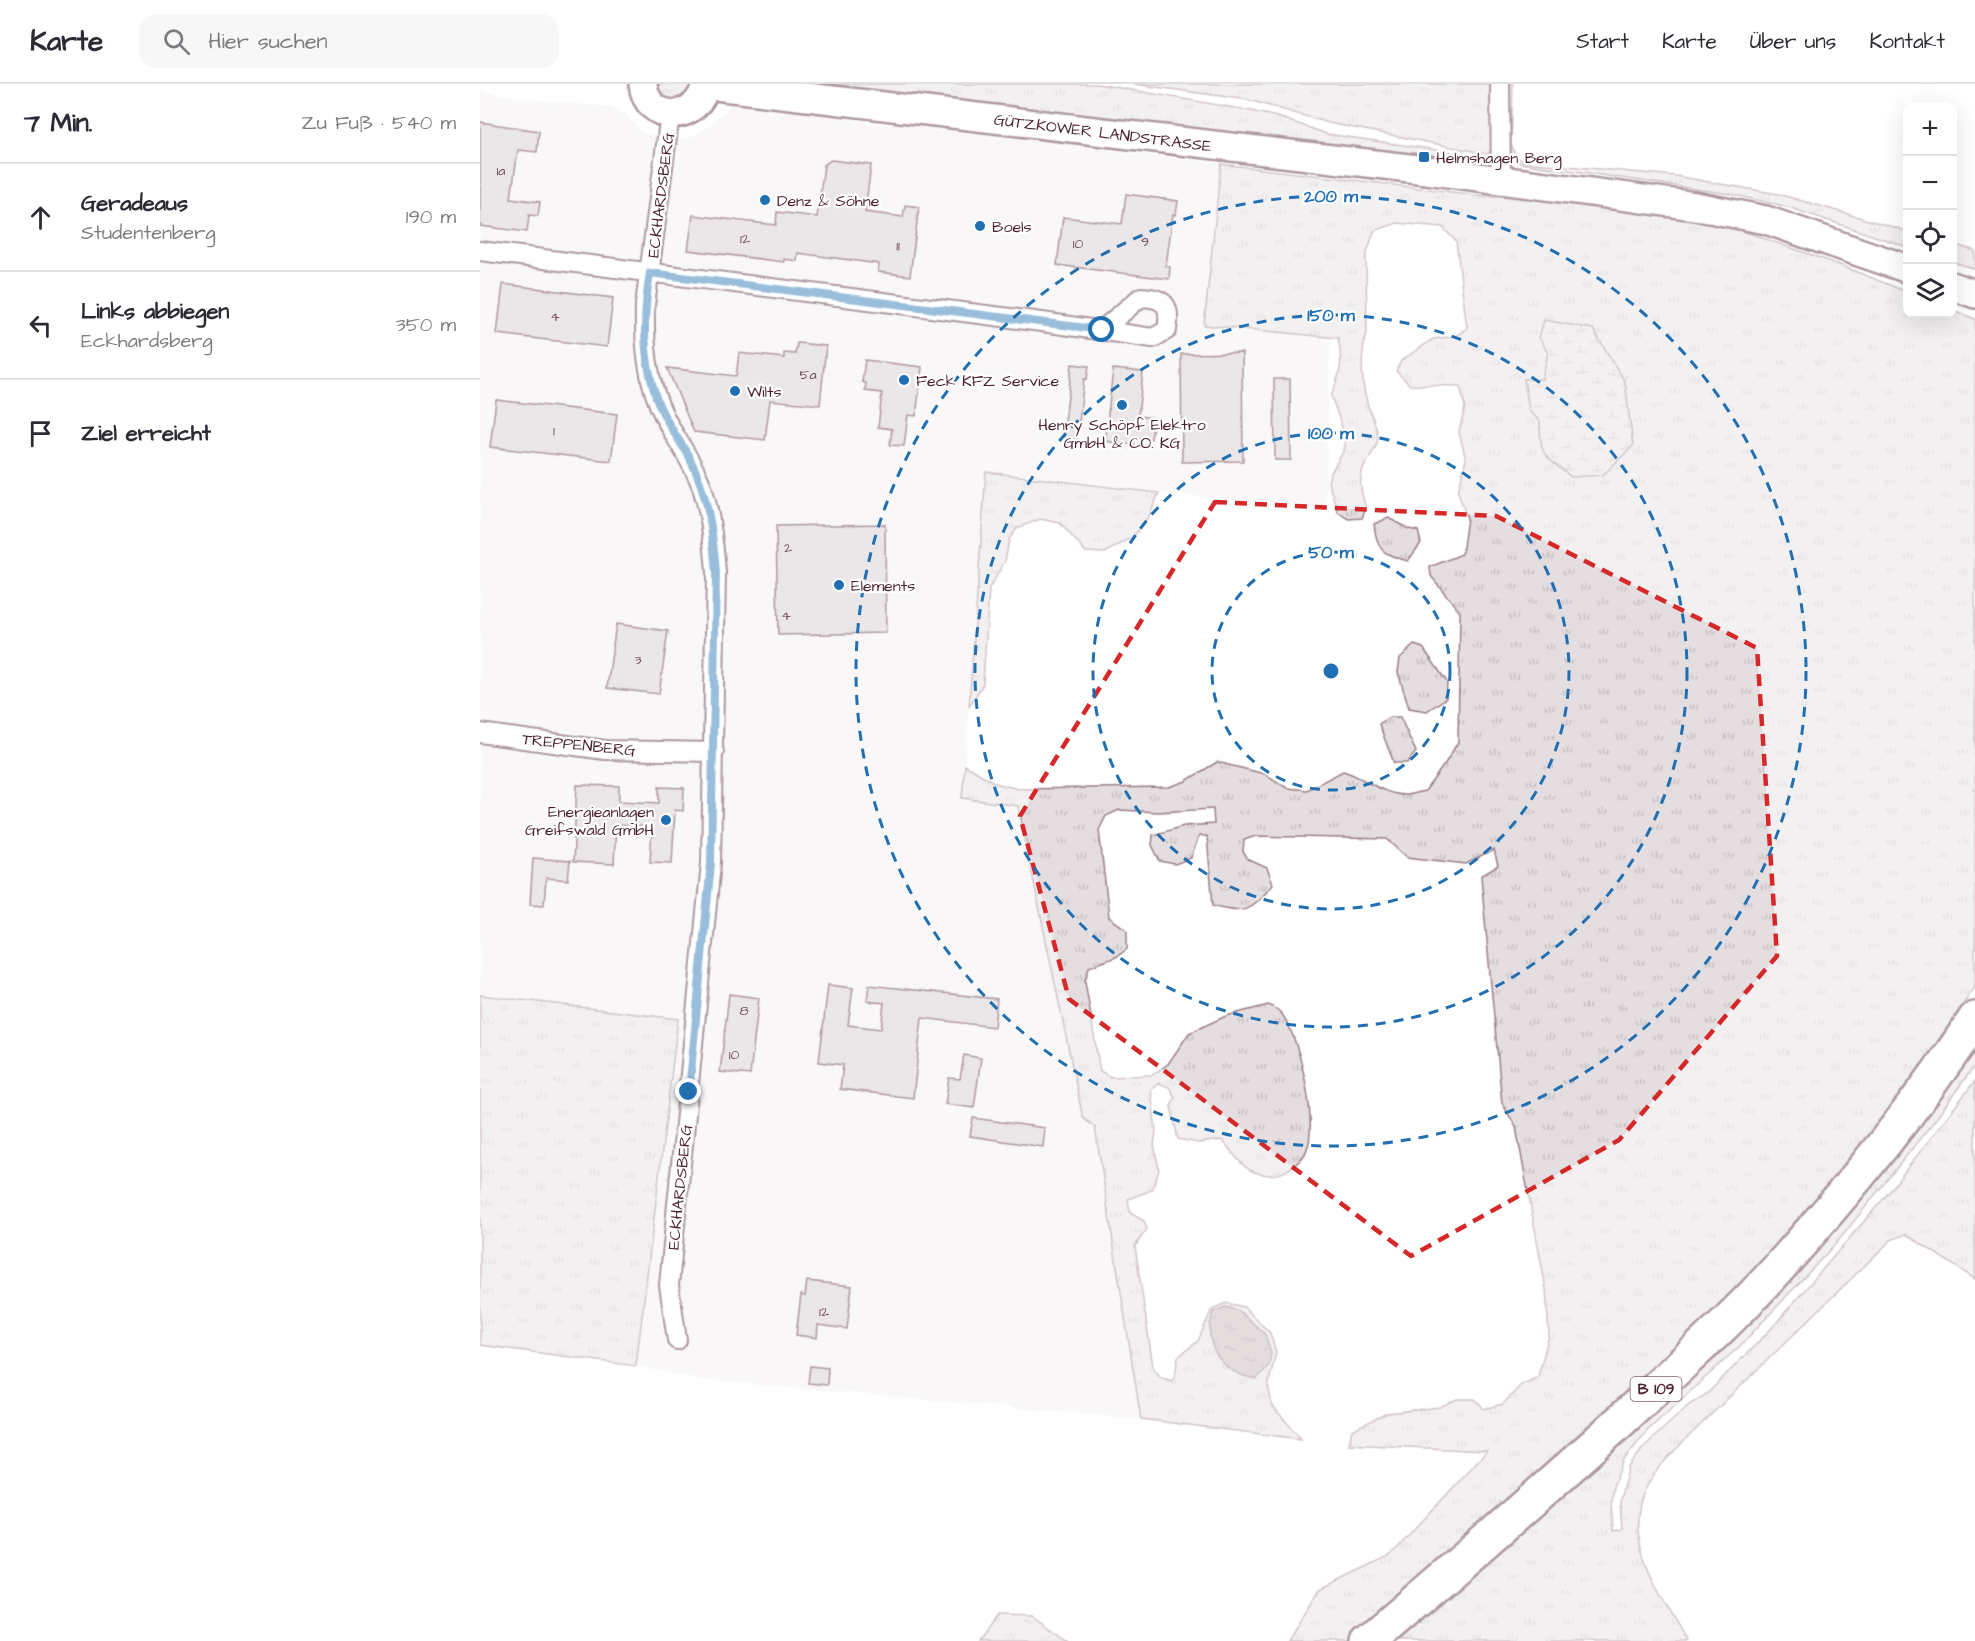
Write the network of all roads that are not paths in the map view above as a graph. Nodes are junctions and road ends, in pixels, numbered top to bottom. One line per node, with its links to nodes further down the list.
1 (643, 84): 4 (main road)
2 (706, 84): 4 (main road); 5 (main road, GÜTZKOWER LANDSTRASSE)
3 (1500, 84): 5 (street)
4 (670, 114): 8 (street, ECKHARDSBERG)
5 (1500, 180): 7 (main road, GÜTZKOWER LANDSTRASSE)
6 (480, 251): 8 (street)
7 (1903, 267)
8 (650, 273): 11 (street); 13 (street, ECKHARDSBERG)
9 (1957, 287): 10 (main road)
10 (1975, 294)
11 (1102, 330)
12 (480, 733): 13 (street, TREPPENBERG)
13 (714, 752): 15 (street, ECKHARDSBERG)
14 (1975, 1019): 16 (highway, B 109)
15 (677, 1340)
16 (1369, 1641)

